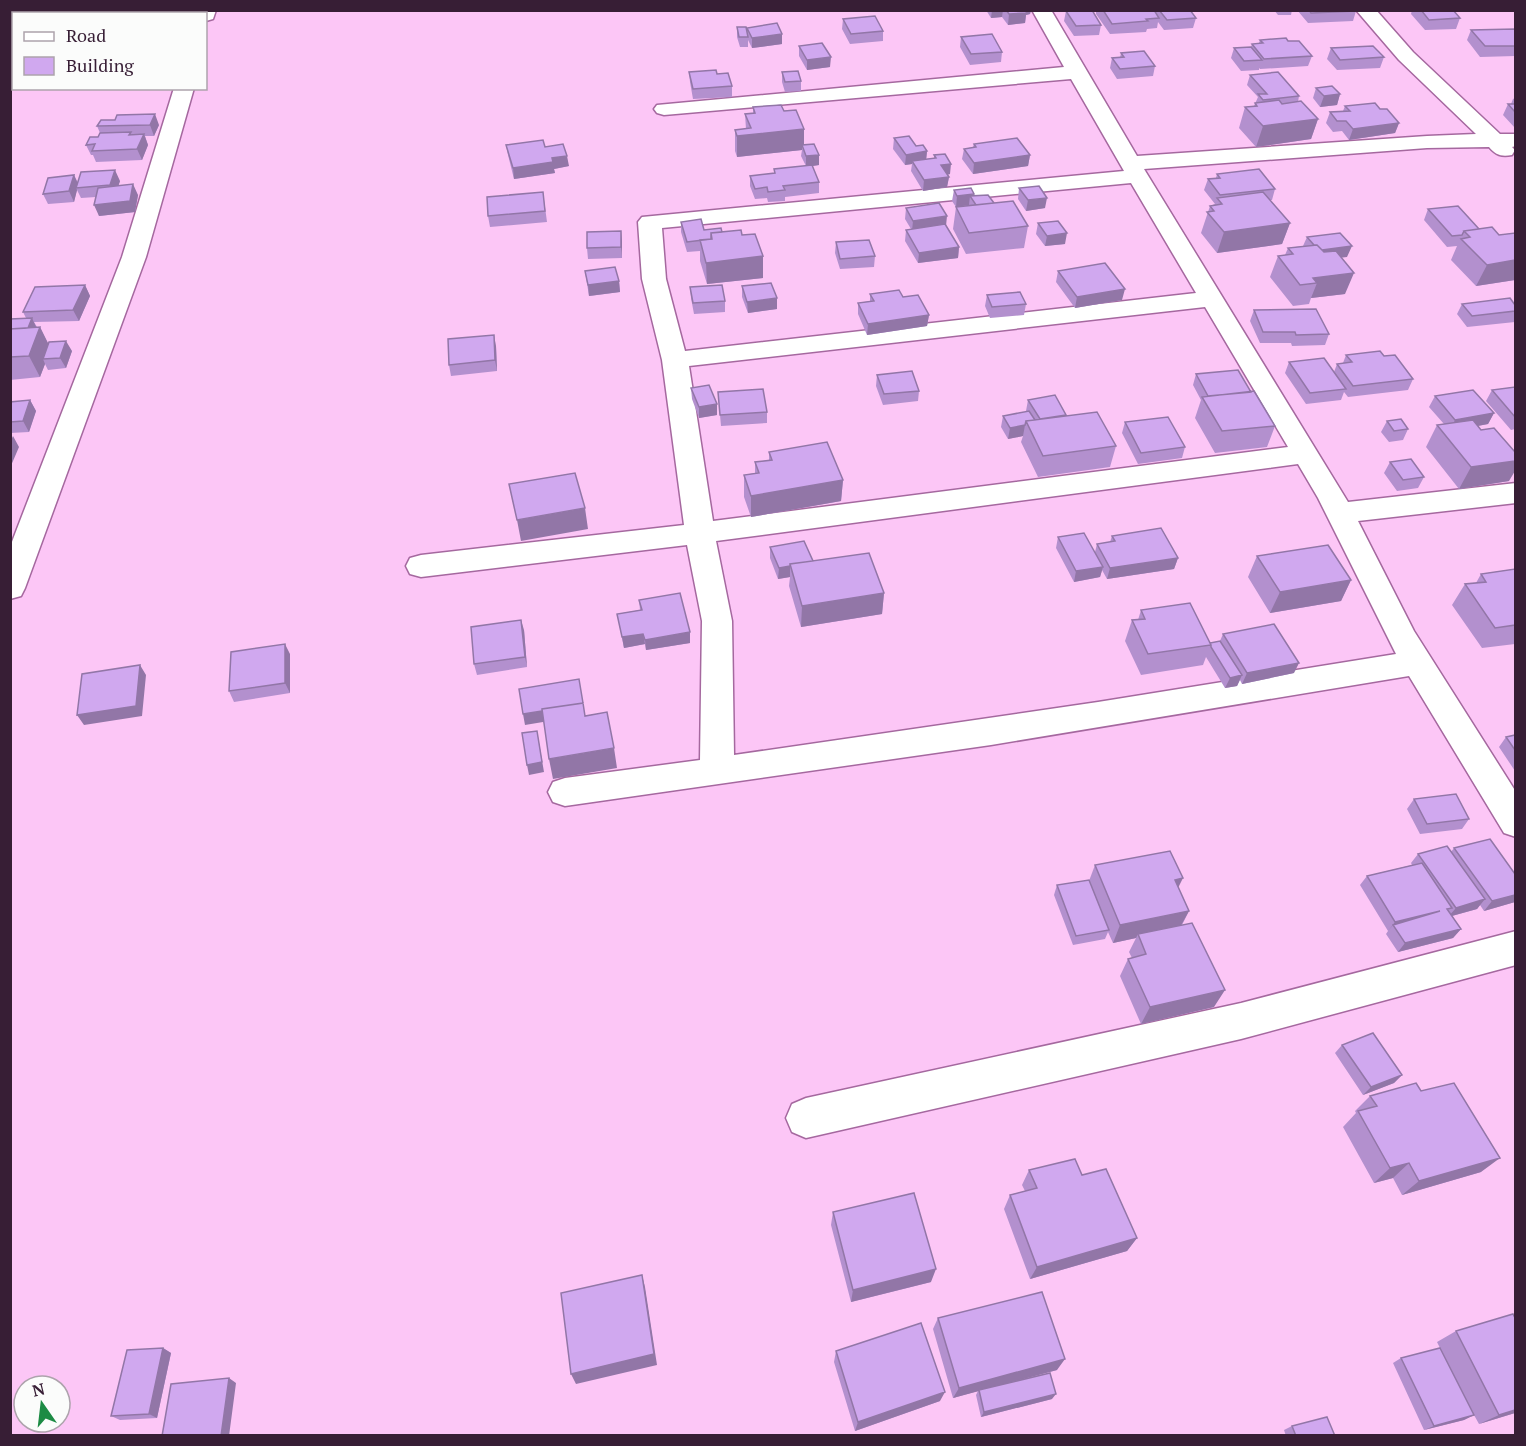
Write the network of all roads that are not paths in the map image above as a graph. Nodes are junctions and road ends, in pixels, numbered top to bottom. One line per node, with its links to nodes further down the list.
1 (1041, 10): 3 (street)
2 (1365, 10): 6 (street)
3 (1077, 72): 5 (street); 8 (street)
4 (182, 90): 16 (street)
5 (663, 109)
6 (1505, 140): 7 (street); 8 (street)
7 (1515, 162)
8 (1134, 169): 9 (street); 10 (street)
9 (1213, 299): 10 (street); 11 (street)
10 (675, 360): 14 (street)
11 (1306, 454): 13 (street); 14 (street)
12 (1515, 493): 13 (street)
13 (1340, 513): 17 (street)
14 (700, 534): 15 (street); 18 (street)
15 (422, 566)
16 (10, 588)
17 (1417, 662): 18 (street); 20 (street)
18 (717, 771): 19 (street)
19 (565, 792)
20 (1515, 823)
21 (1515, 948): 22 (street)
22 (806, 1118)

